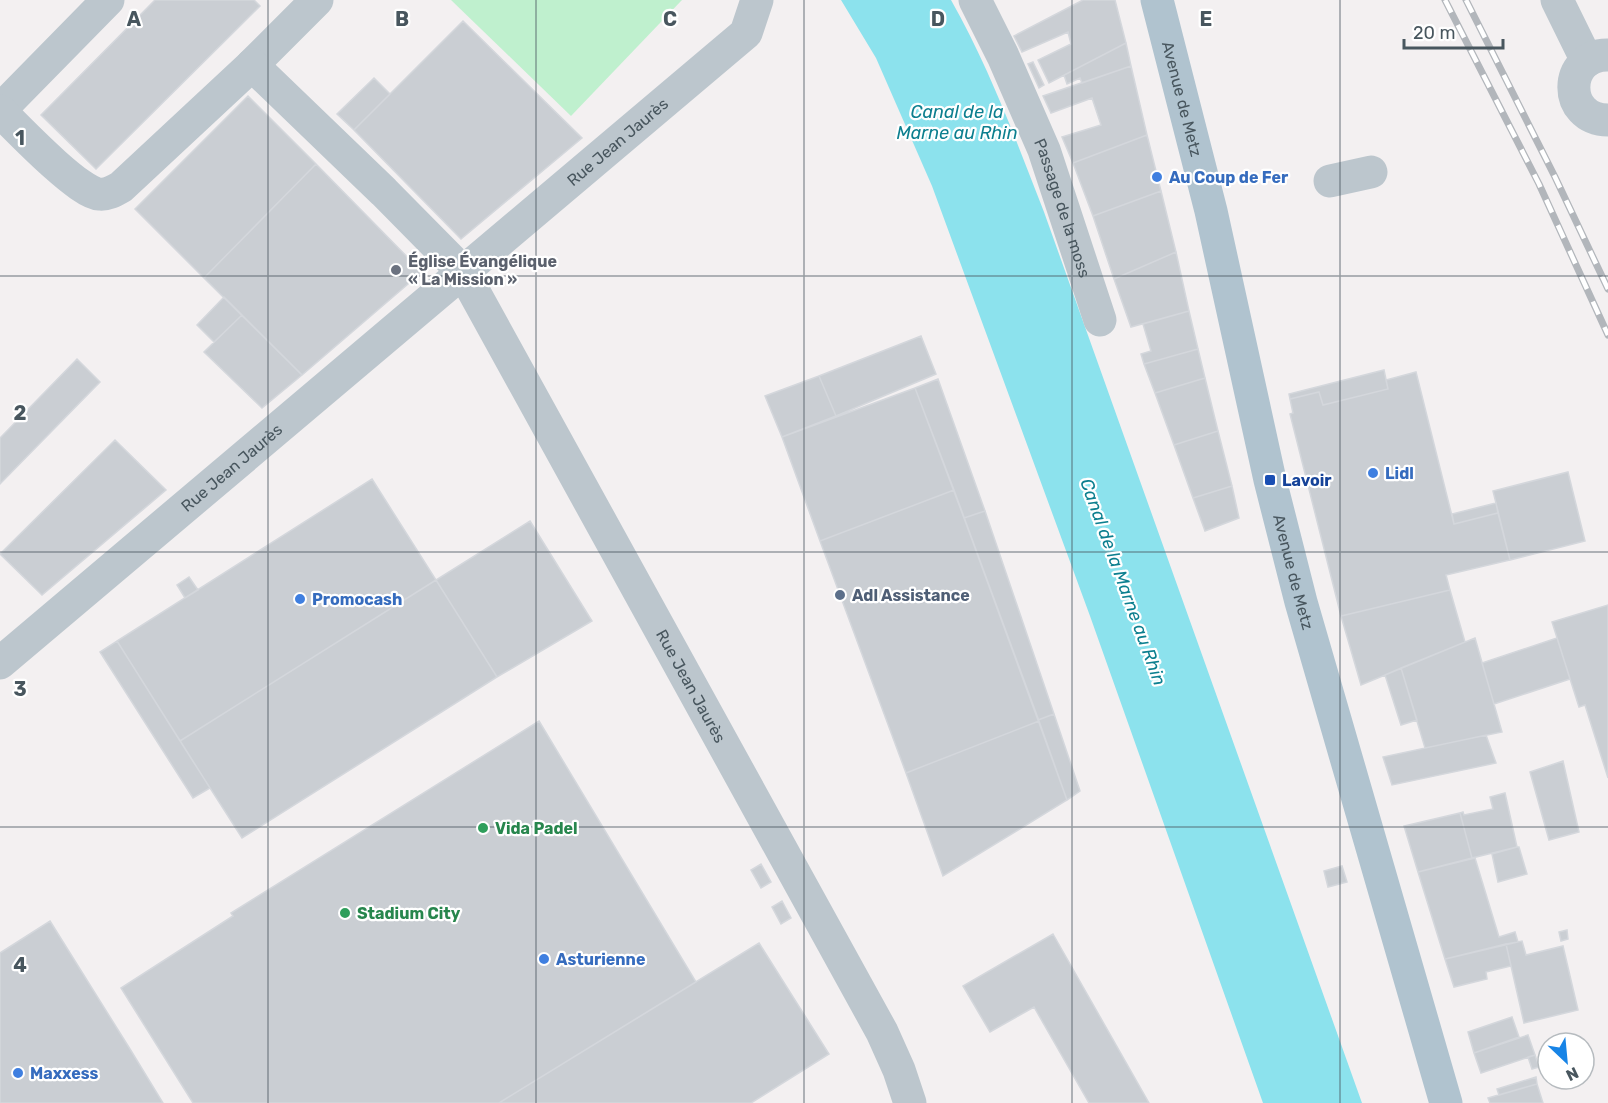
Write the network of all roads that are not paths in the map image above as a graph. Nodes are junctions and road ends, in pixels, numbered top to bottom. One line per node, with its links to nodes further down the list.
1 (108, 0): 9 (street)
2 (758, 0): 13 (street, Rue Jean Jaurès)
3 (975, 0): 14 (street, Passage de la moss)
4 (1157, 0): 17 (main road, Avenue de Metz)
5 (1557, 0): 7 (street)
6 (305, 4): 8 (street)
7 (1598, 58): 10 (street)
8 (252, 65): 9 (street); 13 (street)
9 (0, 111)
10 (1607, 126)
11 (1371, 172): 12 (street)
12 (1330, 181)
13 (463, 272): 15 (street, Rue Jean Jaurès); 16 (street, Rue Jean Jaurès)
14 (1100, 320)
15 (0, 663)
16 (910, 1103)
17 (1446, 1103)

